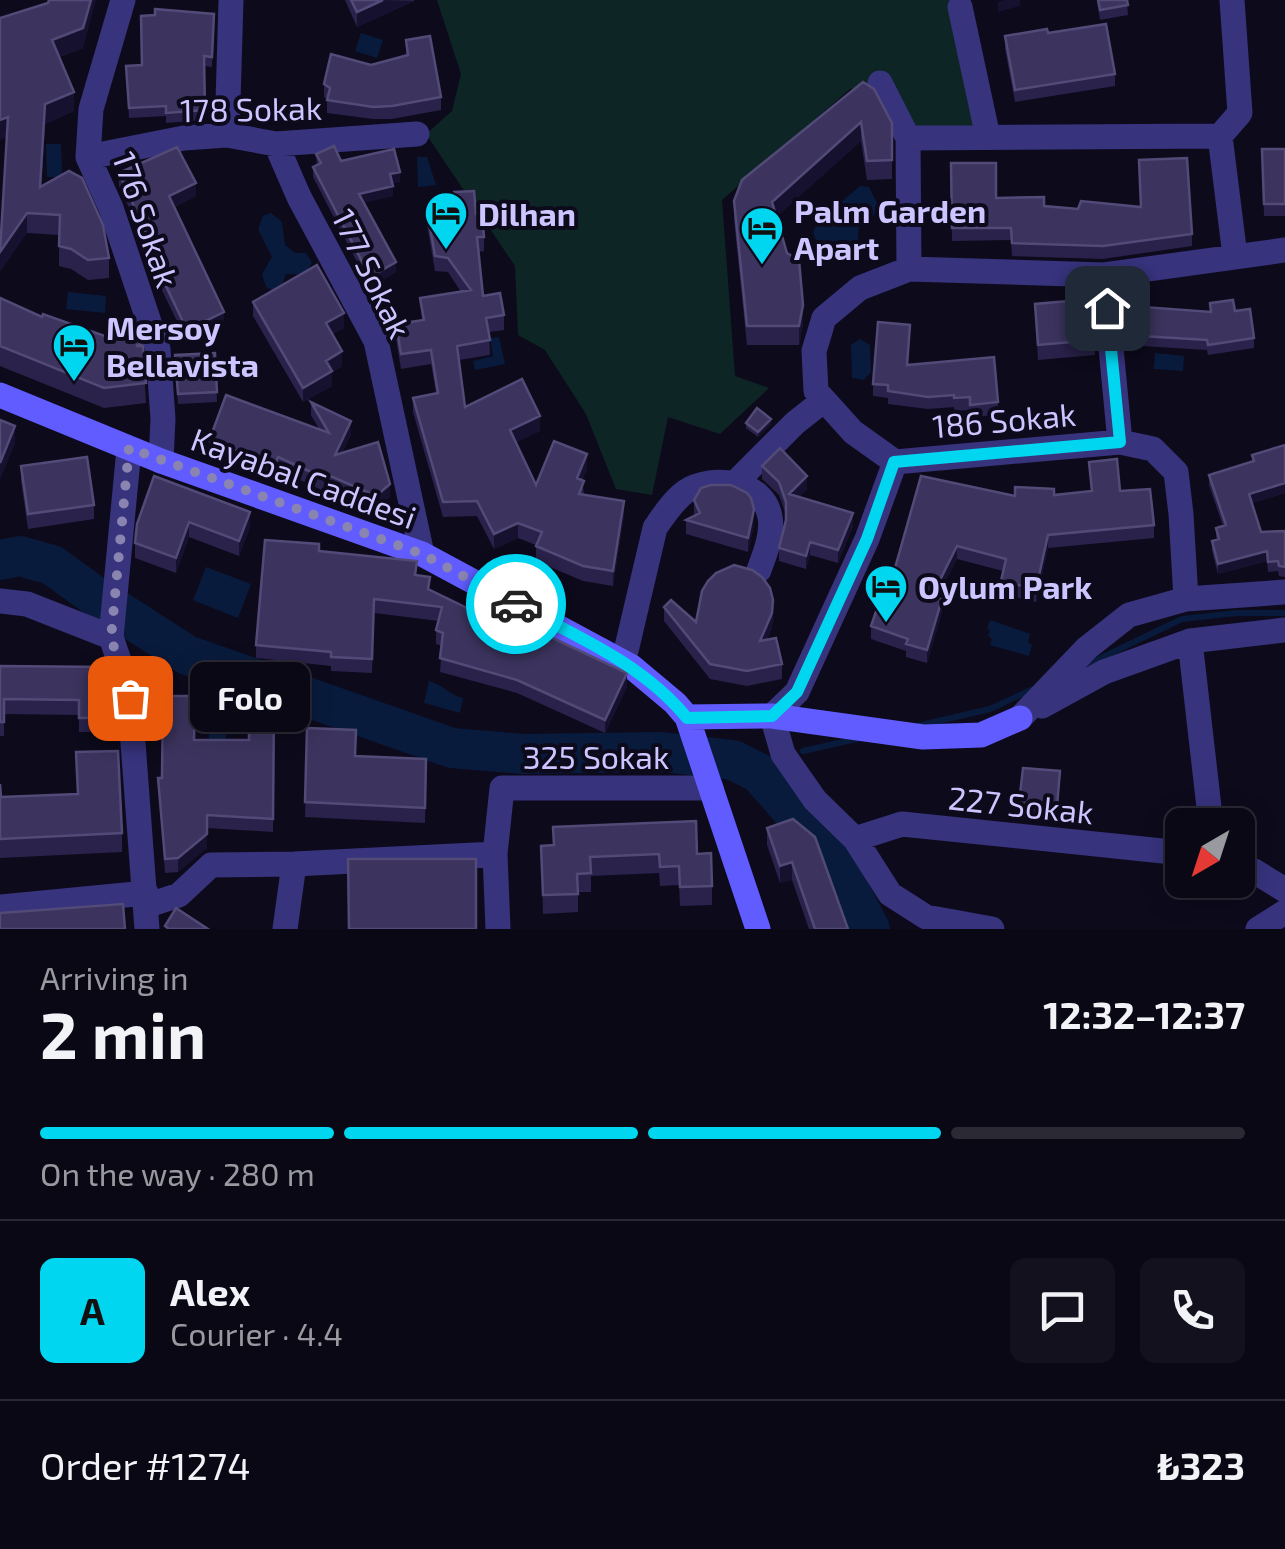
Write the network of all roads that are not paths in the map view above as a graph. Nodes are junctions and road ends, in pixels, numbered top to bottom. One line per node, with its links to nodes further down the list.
1 (123, 0): 12 (street, 176 Sokak)
2 (231, 0): 7 (street)
3 (1232, 0): 8 (street)
4 (960, 7): 9 (street)
5 (880, 82): 10 (street)
6 (417, 134): 11 (street, 178 Sokak)
7 (227, 135): 11 (street, 178 Sokak); 12 (street, 178 Sokak)
8 (1220, 136): 9 (street); 14 (street)
9 (988, 137): 10 (street)
10 (908, 138): 15 (street)
11 (276, 144): 24 (street, 177 Sokak)
12 (88, 157): 21 (street, 176 Sokak)
13 (1285, 250): 14 (street)
14 (1235, 256): 16 (street)
15 (909, 269): 16 (street); 18 (street)
16 (1104, 275): 19 (street)
17 (0, 395): 20 (street, Kayabal Caddesi)
18 (824, 400): 22 (street); 23 (street)
19 (1120, 442): 22 (street, 186 Sokak); 27 (street)
20 (129, 448): 21 (street, Kayabal Caddesi); 30 (street)
21 (161, 461): 24 (street, Kayabal Caddesi)
22 (894, 462): 33 (street)
23 (736, 482): 25 (street); 32 (street)
24 (422, 554): 35 (street, Kayabal Caddesi)
25 (759, 570)
26 (1285, 592): 27 (street)
27 (1186, 599): 34 (street)
28 (0, 601): 30 (street)
29 (1285, 630): 31 (street)
30 (111, 638): 45 (street)
31 (1190, 641): 34 (street); 37 (street)
32 (626, 651)
33 (772, 716): 34 (street); 35 (street); 38 (street)
34 (1020, 718)
35 (688, 724): 36 (street, Kayabal Caddesi)
36 (711, 788): 40 (street, 325 Sokak); 49 (street, Kayabal Caddesi)
37 (1209, 808)
38 (855, 839): 39 (street, 227 Sokak); 50 (street)
39 (1165, 851)
40 (496, 854): 41 (street); 48 (street, 325 Sokak)
41 (294, 864): 45 (street); 47 (street)
42 (1255, 871): 43 (street)
43 (1285, 890)
44 (0, 907): 45 (street)
45 (146, 909)
46 (1285, 912): 51 (street)
47 (286, 929)
48 (498, 929)
49 (758, 929)
50 (992, 929)
51 (1258, 929)

